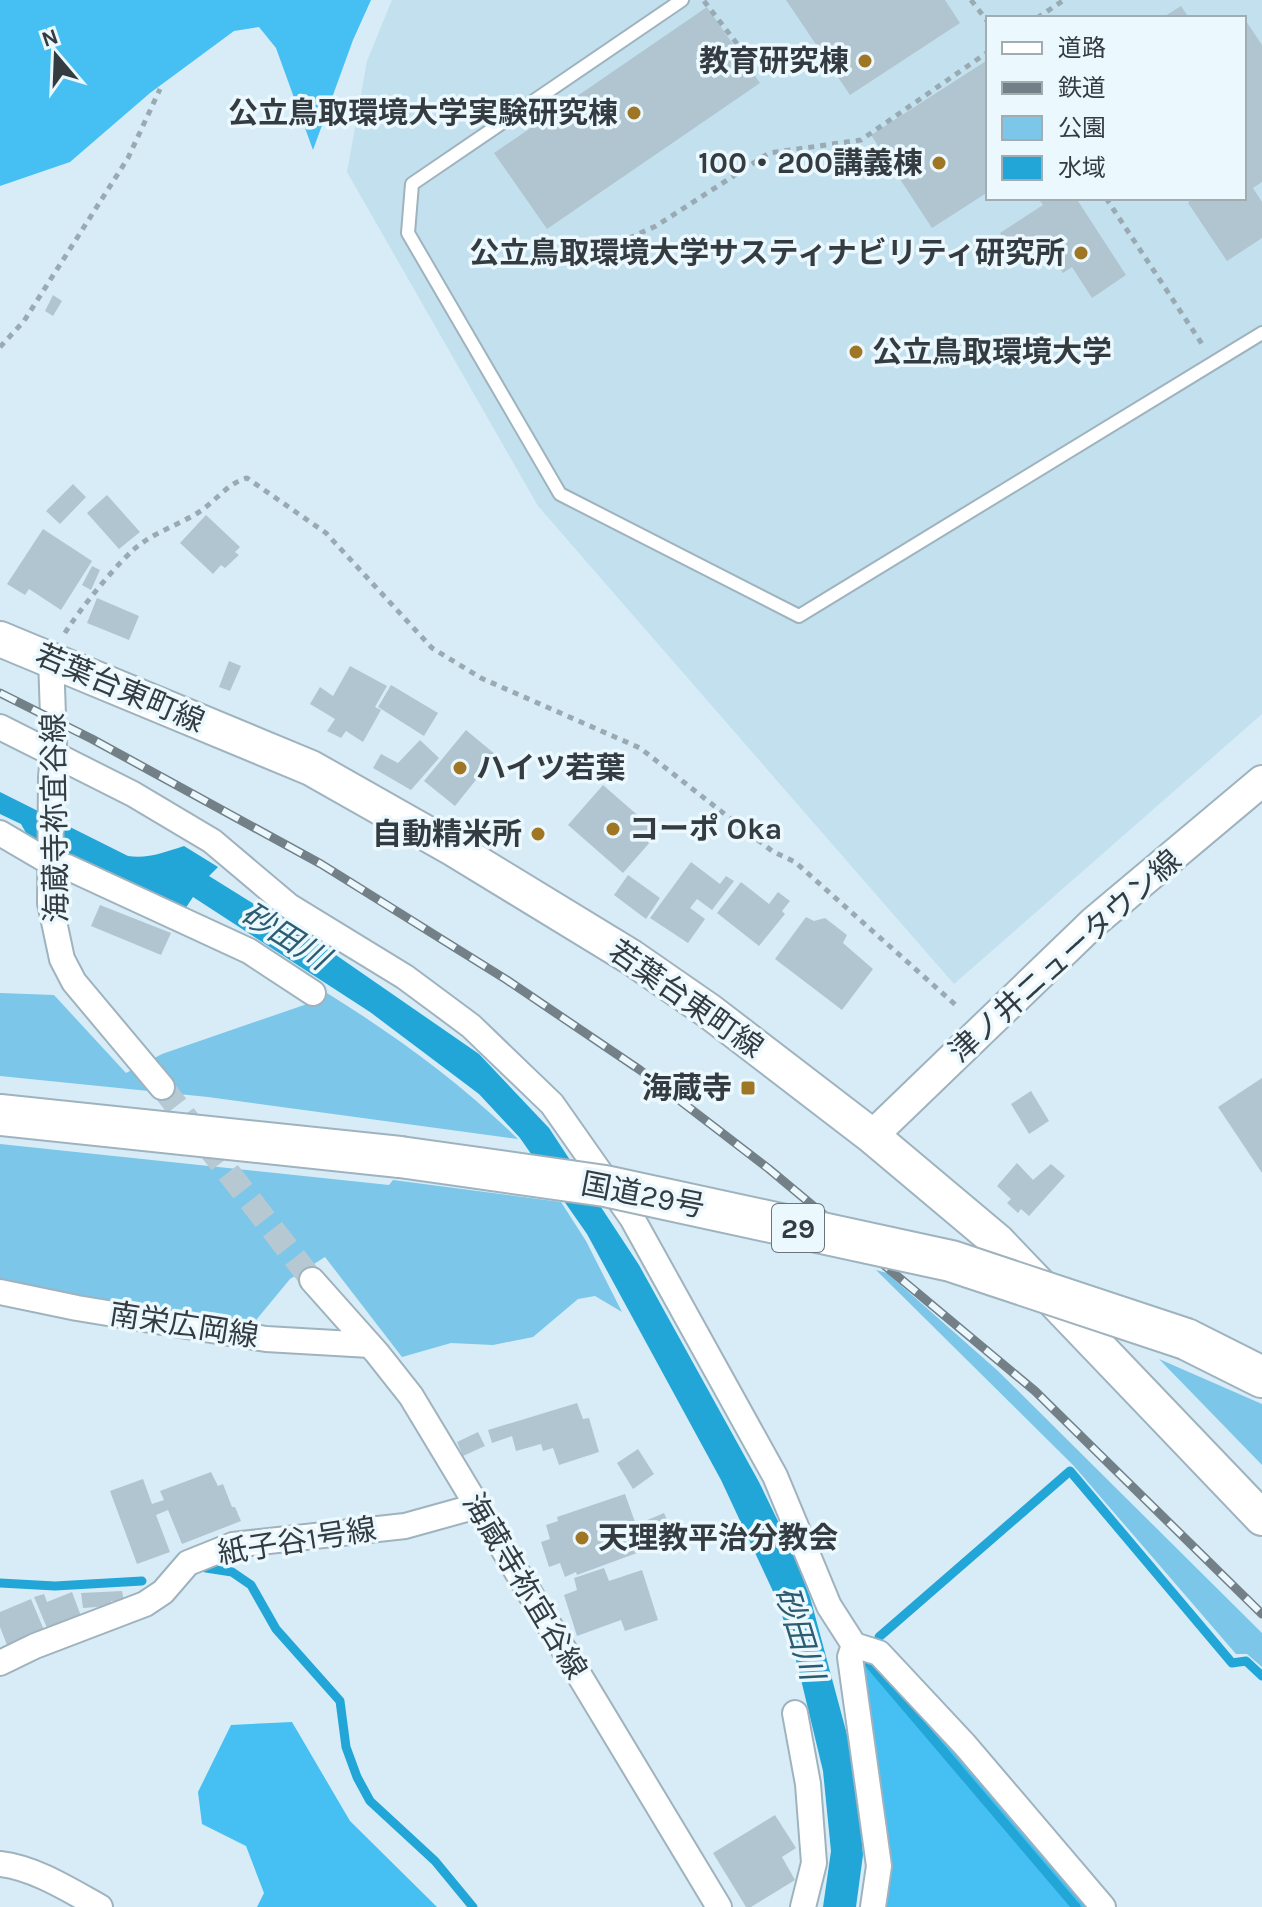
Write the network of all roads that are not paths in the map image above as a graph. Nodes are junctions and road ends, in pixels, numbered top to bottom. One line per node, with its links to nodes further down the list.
1 (682, 0): 2 (lane)
2 (1262, 333)
3 (0, 639): 4 (main road, 若葉台東町線)
4 (51, 658): 6 (street, 海蔵寺祢宜谷線); 13 (main road, 若葉台東町線)
5 (0, 727): 6 (street)
6 (54, 752): 9 (street, 海蔵寺祢宜谷線); 22 (street)
7 (1262, 781): 13 (street, 津ノ井ニュータウン線)
8 (0, 833): 9 (street)
9 (52, 858): 10 (street); 11 (street, 海蔵寺祢宜谷線)
10 (313, 993)
11 (162, 1087)
12 (0, 1115): 16 (highway, 国道29号 / 29, bridge)
13 (872, 1136): 21 (main road, 若葉台東町線)
14 (312, 1280): 17 (street, 海蔵寺祢宜谷線)
15 (0, 1292): 17 (street, 南栄広岡線)
16 (1186, 1339): 18 (street); 19 (highway, 国道29号 / 29)
17 (370, 1345): 20 (street, 海蔵寺祢宜谷線)
18 (1262, 1362)
19 (1262, 1377)
20 (477, 1506): 23 (street, 紙子谷1号線); 27 (street, 海蔵寺祢宜谷線)
21 (1262, 1518)
22 (854, 1645): 29 (street); 30 (street)
23 (0, 1663)
24 (795, 1713): 28 (street)
25 (0, 1864): 26 (street)
26 (100, 1907)
27 (719, 1907)
28 (803, 1907)
29 (873, 1907)
30 (1103, 1907)

